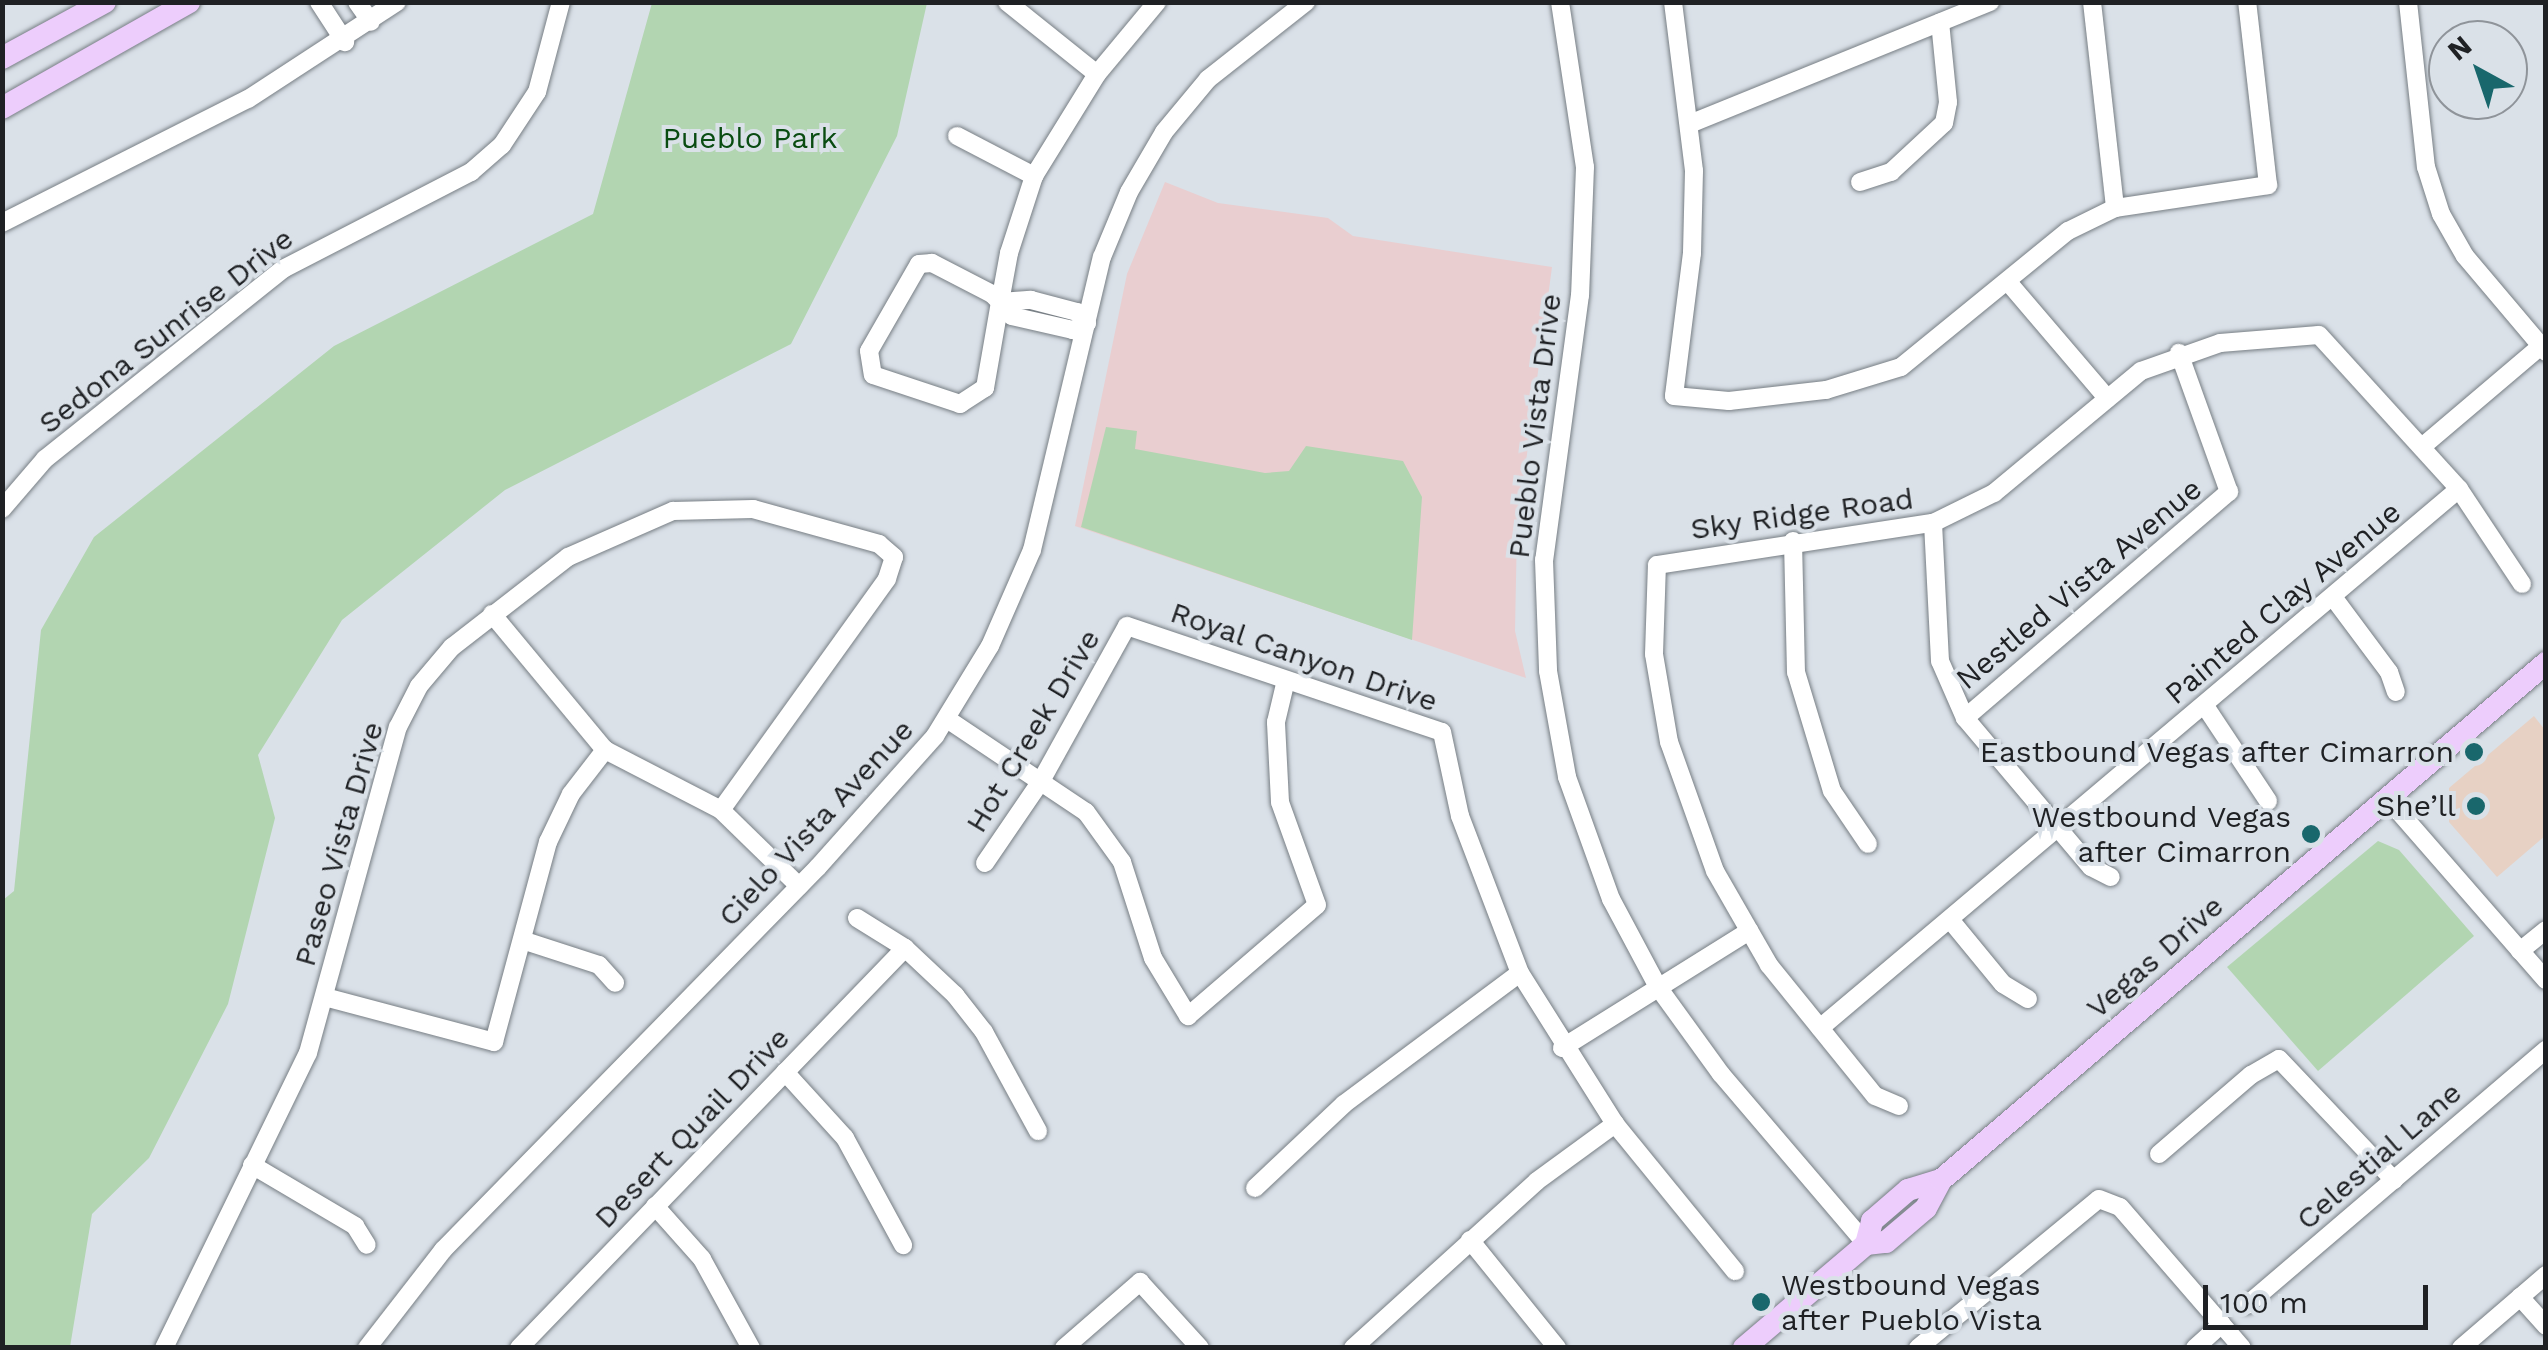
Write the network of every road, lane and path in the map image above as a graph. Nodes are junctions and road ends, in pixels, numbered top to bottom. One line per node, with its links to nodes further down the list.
1 (105, 2): 19 (main road)
2 (189, 2): 21 (main road)
3 (320, 2): 18 (street)
4 (357, 2): 16 (street)
5 (397, 2): 16 (street)
6 (561, 2): 36 (street, Sedona Sunrise Drive)
7 (1007, 2): 20 (street)
8 (1156, 2): 20 (street)
9 (1306, 2): 30 (street, Cielo Vista Avenue)
10 (1560, 2): 69 (street, Pueblo Vista Drive)
11 (1673, 2): 22 (street)
12 (1990, 2): 17 (street)
13 (2092, 2): 26 (street)
14 (2247, 2): 26 (street)
15 (2408, 2): 31 (street)
16 (370, 22): 18 (street)
17 (1940, 22): 22 (street); 25 (street)
18 (344, 42): 27 (street)
19 (2, 58)
20 (1097, 74): 24 (street)
21 (2, 108)
22 (1692, 122): 28 (street)
23 (957, 136): 24 (street)
24 (1034, 176): 29 (street)
25 (1860, 182)
26 (2116, 208): 28 (street)
27 (2, 223)
28 (2008, 282): 33 (street)
29 (1000, 302): 29 (street); 30 (street)
30 (1088, 322): 48 (street, Cielo Vista Avenue)
31 (2543, 349): 34 (street)
32 (2180, 353): 33 (street, Sky Ridge Road); 34 (street, Sky Ridge Road); 47 (street, Nestled Vista Avenue)
33 (2107, 398): 37 (street, Sky Ridge Road)
34 (2423, 446): 35 (street)
35 (2460, 489): 39 (street); 40 (street, Painted Clay Avenue)
36 (2, 509)
37 (1933, 523): 38 (street, Sky Ridge Road); 47 (street)
38 (1794, 542): 55 (street); 62 (street, Sky Ridge Road)
39 (2522, 584)
40 (2333, 597): 45 (street); 46 (street, Painted Clay Avenue)
41 (492, 614): 49 (street); 53 (street, Paseo Vista Drive); 70 (street, Paseo Vista Drive)
42 (1127, 626): 44 (street, Royal Canyon Drive); 50 (street, Hot Creek Drive)
43 (2546, 663): 51 (main road, Vegas Drive)
44 (1286, 680): 50 (street); 66 (street, Royal Canyon Drive)
45 (2396, 692)
46 (2206, 706): 52 (street); 54 (street, Painted Clay Avenue)
47 (1965, 718): 54 (street)
48 (947, 719): 50 (street); 58 (street, Cielo Vista Avenue)
49 (606, 750): 53 (street); 63 (street)
50 (1041, 781): 56 (street, Hot Creek Drive)
51 (2387, 798): 65 (street); 86 (main road, Vegas Drive)
52 (2268, 801)
53 (722, 810): 58 (street)
54 (2058, 831): 57 (street); 60 (street, Painted Clay Avenue)
55 (1868, 844)
56 (985, 863)
57 (2111, 877)
58 (799, 886): 95 (street, Cielo Vista Avenue)
59 (857, 918): 64 (street)
60 (1952, 922): 71 (street); 72 (street, Painted Clay Avenue)
61 (2546, 930): 65 (street)
62 (1748, 931): 69 (street); 72 (street)
63 (522, 940): 68 (street); 70 (street)
64 (906, 948): 75 (street, Desert Quail Drive); 78 (street)
65 (2520, 952): 67 (street)
66 (1520, 973): 73 (street, Royal Canyon Drive); 82 (street)
67 (2546, 980)
68 (615, 983)
69 (1658, 987): 73 (street); 86 (street, Pueblo Vista Drive)
70 (325, 997): 80 (street, Paseo Vista Drive)
71 (2028, 1000)
72 (1820, 1028): 76 (street)
73 (1562, 1048): 77 (street, Royal Canyon Drive)
74 (2546, 1050): 81 (street, Celestial Lane)
75 (786, 1072): 83 (street, Desert Quail Drive); 87 (street)
76 (1898, 1106)
77 (1615, 1124): 84 (street); 88 (street, Royal Canyon Drive)
78 (1038, 1131)
79 (2160, 1154): 81 (street)
80 (252, 1165): 85 (street); 94 (street, Paseo Vista Drive)
81 (2394, 1180): 91 (street, Celestial Lane)
82 (1256, 1188)
83 (655, 1206): 96 (street, Desert Quail Drive); 97 (street)
84 (1470, 1240): 100 (street); 101 (street)
85 (367, 1244)
86 (1866, 1244): 102 (main road, Vegas Drive)
87 (903, 1245)
88 (1735, 1271)
89 (2546, 1276): 90 (street)
90 (2520, 1297): 93 (street); 106 (street)
91 (2247, 1305)
92 (2222, 1324): 103 (street); 104 (street); 105 (street)
93 (2546, 1326)
94 (164, 1348)
95 (366, 1348)
96 (518, 1348)
97 (751, 1348)
98 (1064, 1348): 99 (street)
99 (1200, 1348)
100 (1353, 1348)
101 (1557, 1348)
102 (1744, 1348)
103 (1918, 1348)
104 (2196, 1348)
105 (2242, 1348)
106 (2461, 1348)

